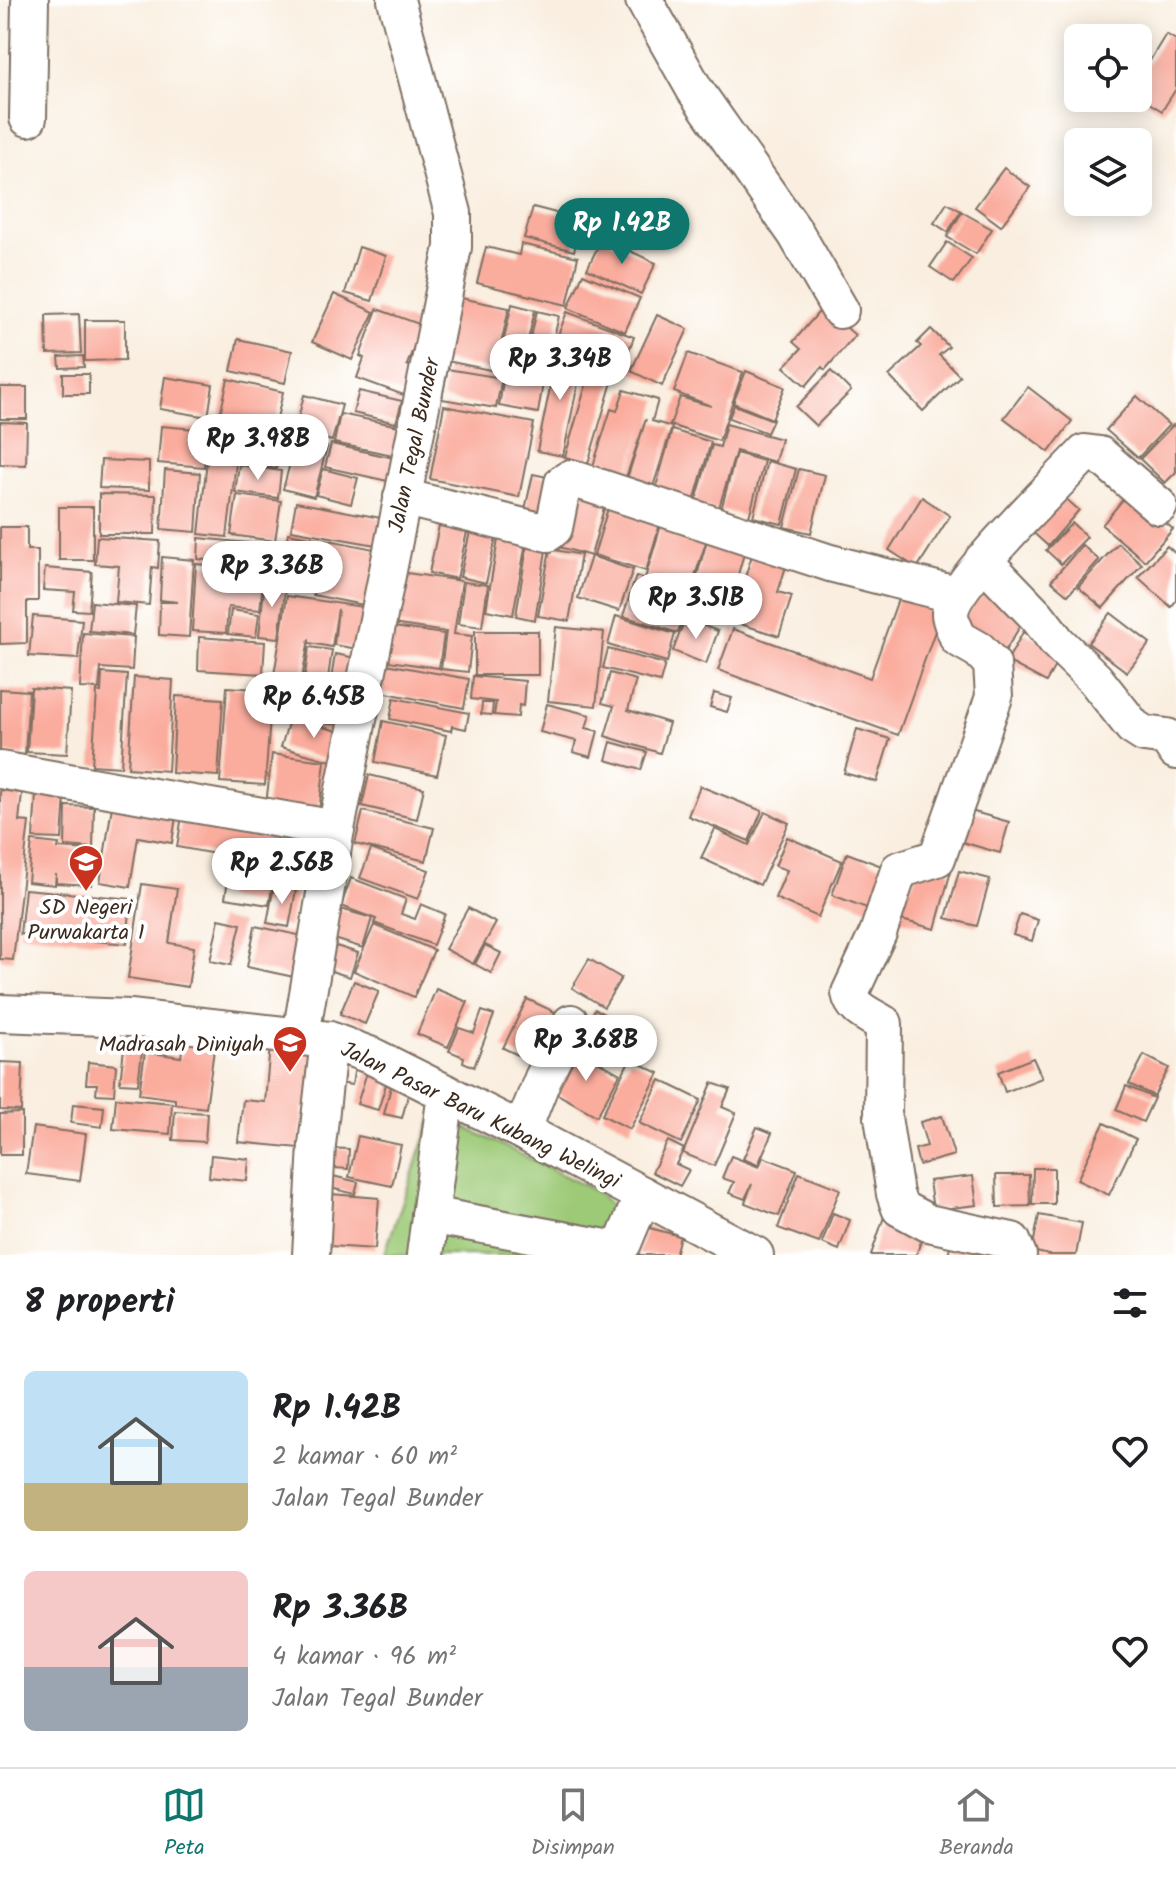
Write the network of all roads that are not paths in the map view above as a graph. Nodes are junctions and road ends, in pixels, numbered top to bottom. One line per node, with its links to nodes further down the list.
1 (30, 0): 4 (street)
2 (396, 0): 6 (street, Jalan Tegal Bunder)
3 (644, 0): 5 (street)
4 (28, 118)
5 (840, 310)
6 (402, 497): 9 (street); 12 (street, Jalan Tegal Bunder)
7 (1159, 506): 8 (street)
8 (983, 560): 9 (street); 10 (street)
9 (956, 595): 23 (street)
10 (1176, 751)
11 (0, 770): 12 (street)
12 (336, 829): 15 (street, Jalan Tegal Bunder)
13 (0, 1013): 15 (street, Jalan Pasar Baru Kubang Welingi)
14 (571, 1023): 17 (street)
15 (315, 1037): 16 (street, Jalan Pasar Baru Kubang Welingi); 20 (street, Jalan Tegal Bunder)
16 (446, 1093): 17 (street, Jalan Pasar Baru Kubang Welingi); 19 (street)
17 (522, 1131): 18 (street, Jalan Pasar Baru Kubang Welingi)
18 (643, 1195): 19 (street); 22 (street, Jalan Pasar Baru Kubang Welingi)
19 (430, 1215): 21 (street)
20 (311, 1255)
21 (425, 1255)
22 (755, 1255)
23 (1018, 1255)

